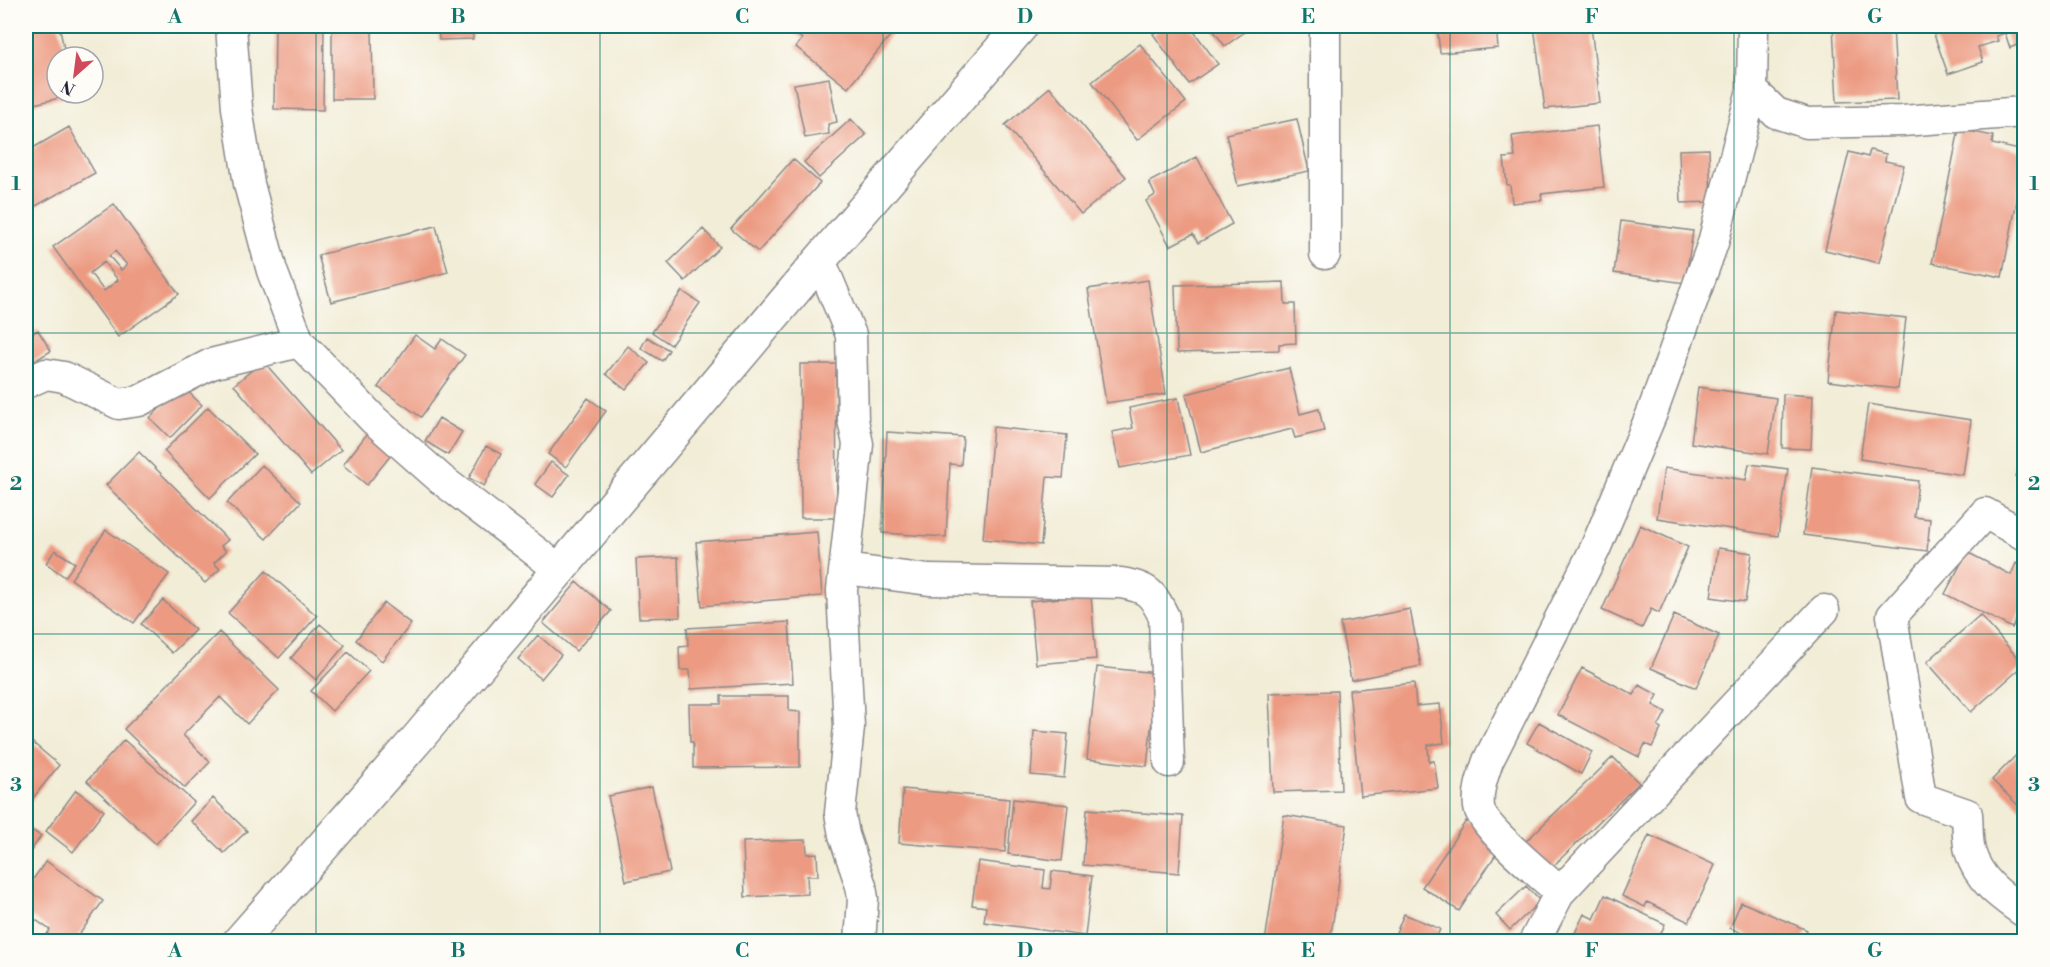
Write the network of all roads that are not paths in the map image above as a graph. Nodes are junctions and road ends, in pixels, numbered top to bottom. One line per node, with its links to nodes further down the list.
1 (231, 26): 9 (street)
2 (1325, 26): 7 (street)
3 (1753, 26): 5 (street)
4 (1010, 30): 8 (main road)
5 (1752, 90): 6 (street); 16 (street)
6 (2025, 112)
7 (1325, 254)
8 (820, 260): 12 (street); 13 (main road)
9 (299, 342): 10 (street); 13 (street)
10 (26, 383)
11 (2025, 535): 17 (street)
12 (845, 569): 15 (street); 19 (street)
13 (560, 570): 18 (main road)
14 (1824, 610): 16 (street)
15 (1169, 762)
16 (1560, 892): 20 (street)
17 (2025, 912)
18 (239, 942)
19 (860, 942)
20 (1534, 942)

